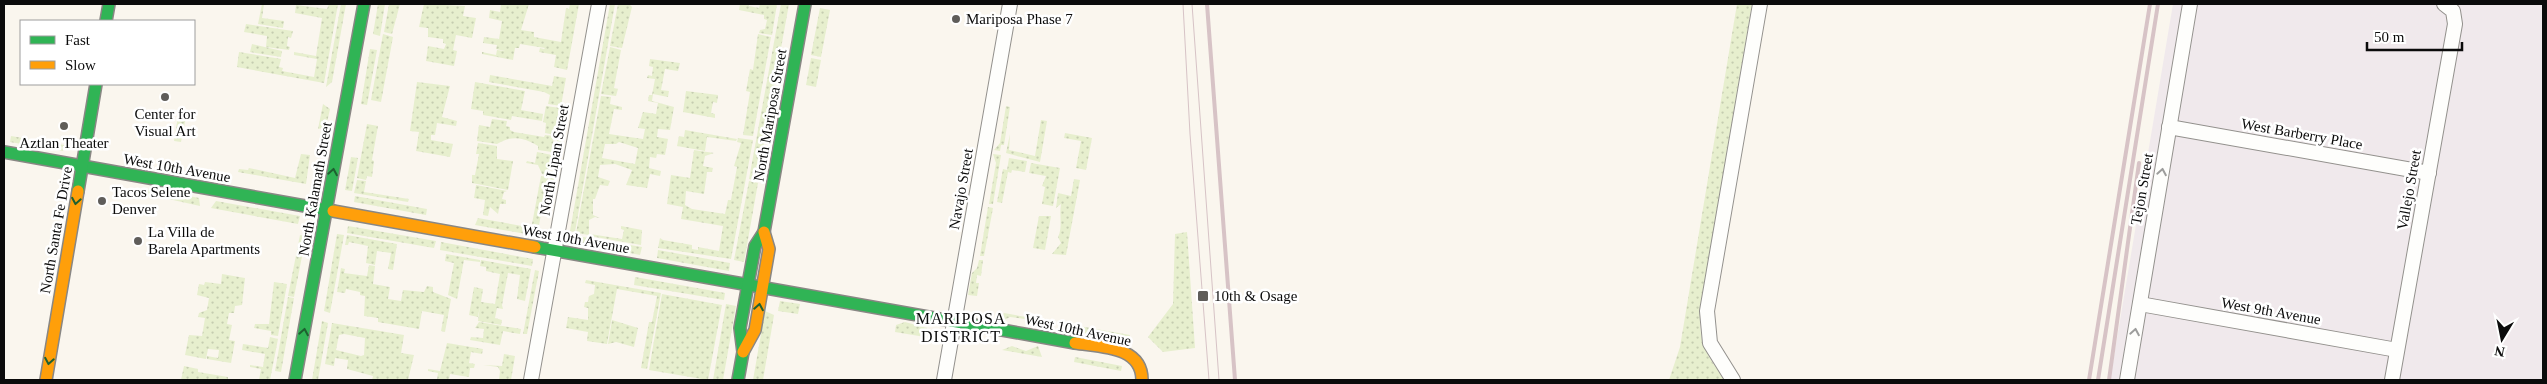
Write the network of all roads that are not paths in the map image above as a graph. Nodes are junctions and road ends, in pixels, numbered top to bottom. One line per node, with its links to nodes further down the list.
1 (109, 4): 9 (street)
2 (364, 4): 15 (street, North Kalamath Street, one-way to 2)
3 (599, 4): 17 (street, North Lipan Street)
4 (805, 4): 16 (street, North Mariposa Street)
5 (1010, 4): 21 (street, Navajo Street)
6 (1760, 4): 30 (street)
7 (2190, 4): 11 (street, Tejon Street)
8 (2447, 5): 14 (street, Vallejo Street)
9 (106, 20)
10 (96, 85): 13 (street, North Santa Fe Drive)
11 (2169, 127): 14 (street, West Barberry Place); 20 (street, Tejon Street, one-way to 11)
12 (4, 152): 13 (street, West 10th Avenue)
13 (82, 166): 15 (street, West 10th Avenue); 24 (street, North Santa Fe Drive, one-way to 24)
14 (2429, 173): 22 (street, Vallejo Street)
15 (326, 210): 17 (street, West 10th Avenue); 25 (street, North Kalamath Street, one-way to 15)
16 (764, 232): 18 (street, North Mariposa Street); 19 (street, North Mariposa Street)
17 (555, 250): 18 (street, West 10th Avenue); 26 (street, North Lipan Street)
18 (748, 285): 19 (street, West 10th Avenue); 23 (street, North Mariposa Street)
19 (762, 288): 21 (street, West 10th Avenue); 23 (street, North Mariposa Street, one-way to 19)
20 (2140, 304): 22 (street, West 9th Avenue); 31 (street, Tejon Street, one-way to 20)
21 (955, 322): 28 (street, Navajo Street); 29 (street, West 10th Avenue)
22 (2398, 350): 32 (street, Vallejo Street)
23 (743, 352): 27 (street, North Mariposa Street)
24 (46, 380)
25 (295, 380)
26 (532, 380)
27 (738, 380)
28 (944, 380)
29 (1142, 380)
30 (1733, 380)
31 (2127, 380)
32 (2392, 380)

